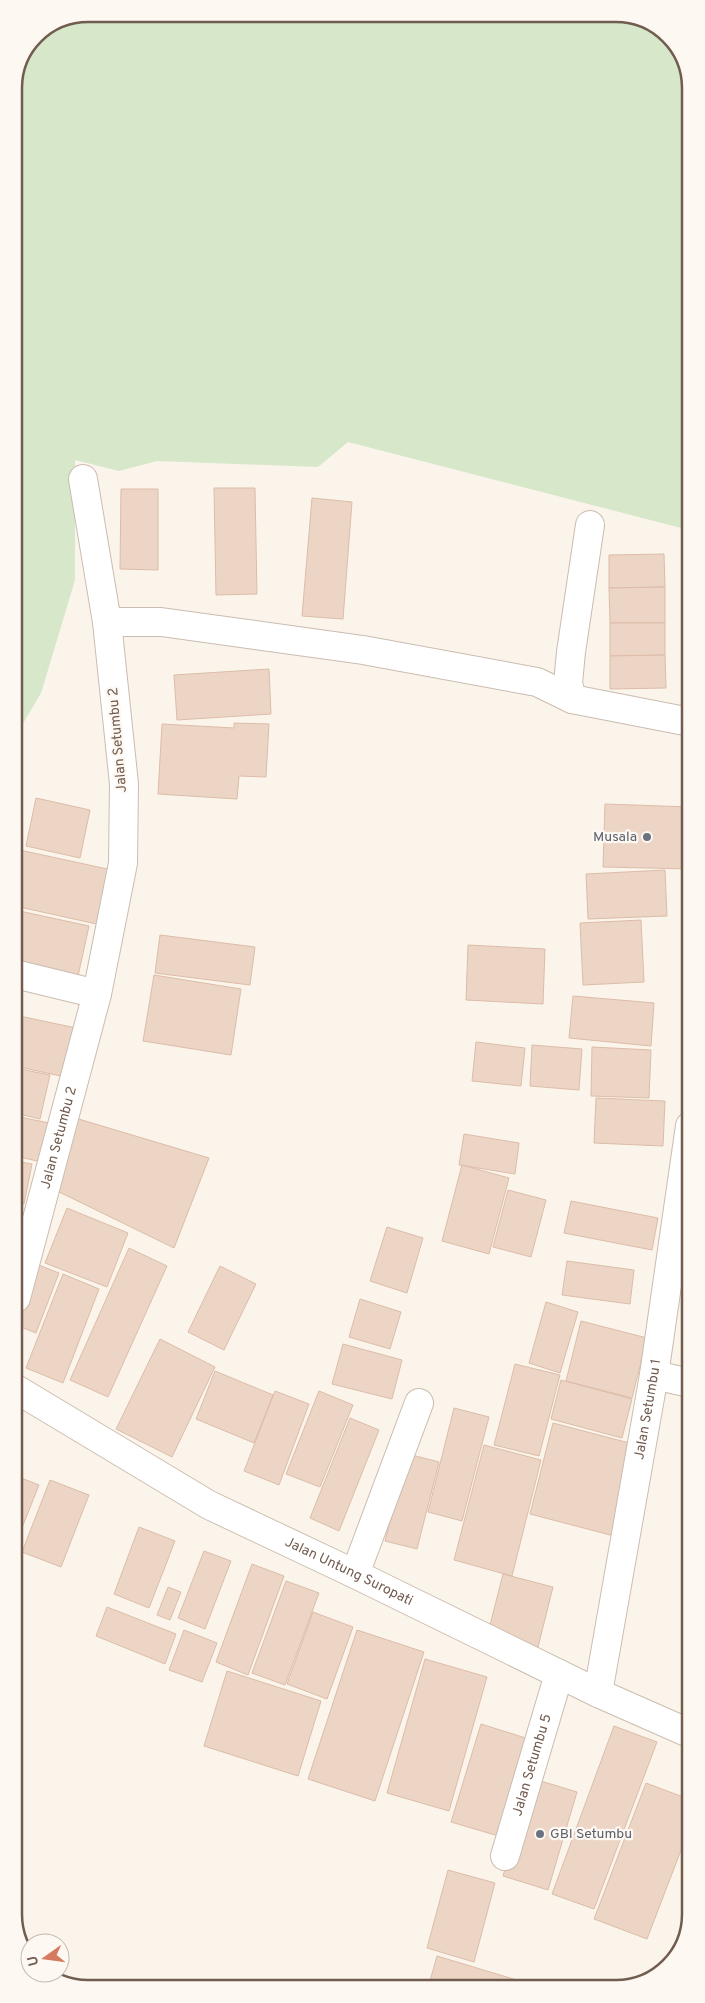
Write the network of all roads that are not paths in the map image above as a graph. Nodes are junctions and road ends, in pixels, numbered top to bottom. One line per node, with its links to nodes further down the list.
1 (83, 479): 3 (street, Jalan Setumbu 2)
2 (590, 525): 4 (street)
3 (107, 622): 4 (street); 7 (street, Jalan Setumbu 2)
4 (563, 695): 5 (street)
5 (682, 720)
6 (23, 976): 7 (street)
7 (97, 994): 9 (street, Jalan Setumbu 2)
8 (682, 1181): 10 (street, Jalan Setumbu 1)
9 (23, 1271)
10 (654, 1375): 11 (street); 16 (street, Jalan Setumbu 1)
11 (682, 1381)
12 (23, 1393): 14 (street, Jalan Untung Suropati)
13 (420, 1403): 14 (street)
14 (355, 1574): 15 (street, Jalan Untung Suropati)
15 (558, 1674): 16 (street, Jalan Untung Suropati); 18 (street, Jalan Setumbu 5)
16 (598, 1693): 17 (street, Jalan Untung Suropati)
17 (682, 1730)
18 (505, 1856)

